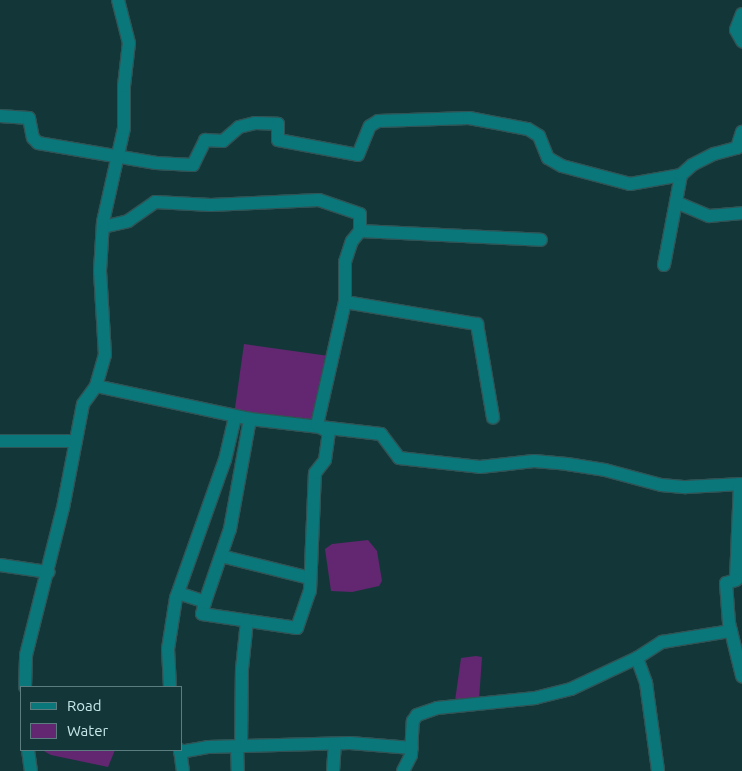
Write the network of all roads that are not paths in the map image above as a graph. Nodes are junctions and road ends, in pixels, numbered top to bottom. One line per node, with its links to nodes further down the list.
1 (118, 0): 6 (street)
2 (742, 14): 3 (street)
3 (742, 41)
4 (0, 116): 6 (street)
5 (742, 132): 7 (street)
6 (118, 156): 7 (street); 10 (street)
7 (681, 174): 8 (street)
8 (678, 203): 9 (street); 13 (street)
9 (742, 214)
10 (103, 226): 11 (street); 15 (street)
11 (360, 231): 12 (street); 14 (street)
12 (541, 240)
13 (664, 265)
14 (346, 302): 17 (street); 19 (street)
15 (96, 386): 16 (street); 20 (street)
16 (236, 416): 18 (street); 28 (street)
17 (493, 418)
18 (250, 420): 19 (street); 23 (street)
19 (314, 425): 22 (street); 26 (street)
20 (76, 440): 21 (street); 25 (street)
21 (0, 441)
22 (741, 484): 27 (street)
23 (221, 556): 26 (street); 29 (street)
24 (0, 565): 25 (street)
25 (48, 572): 34 (street)
26 (310, 578): 30 (street)
27 (739, 579): 31 (street)
28 (178, 593): 29 (street); 35 (street)
29 (205, 602): 30 (street)
30 (247, 621): 37 (street)
31 (731, 631): 32 (street); 33 (street)
32 (637, 658): 38 (street); 47 (street)
33 (742, 676)
34 (25, 686)
35 (170, 686)
36 (335, 745): 37 (street); 38 (street); 45 (street)
37 (240, 747): 41 (street); 44 (street)
38 (412, 748): 46 (street)
39 (28, 751): 42 (street)
40 (180, 751): 43 (street)
41 (182, 751)
42 (31, 771)
43 (183, 771)
44 (238, 771)
45 (333, 771)
46 (403, 771)
47 (658, 771)

